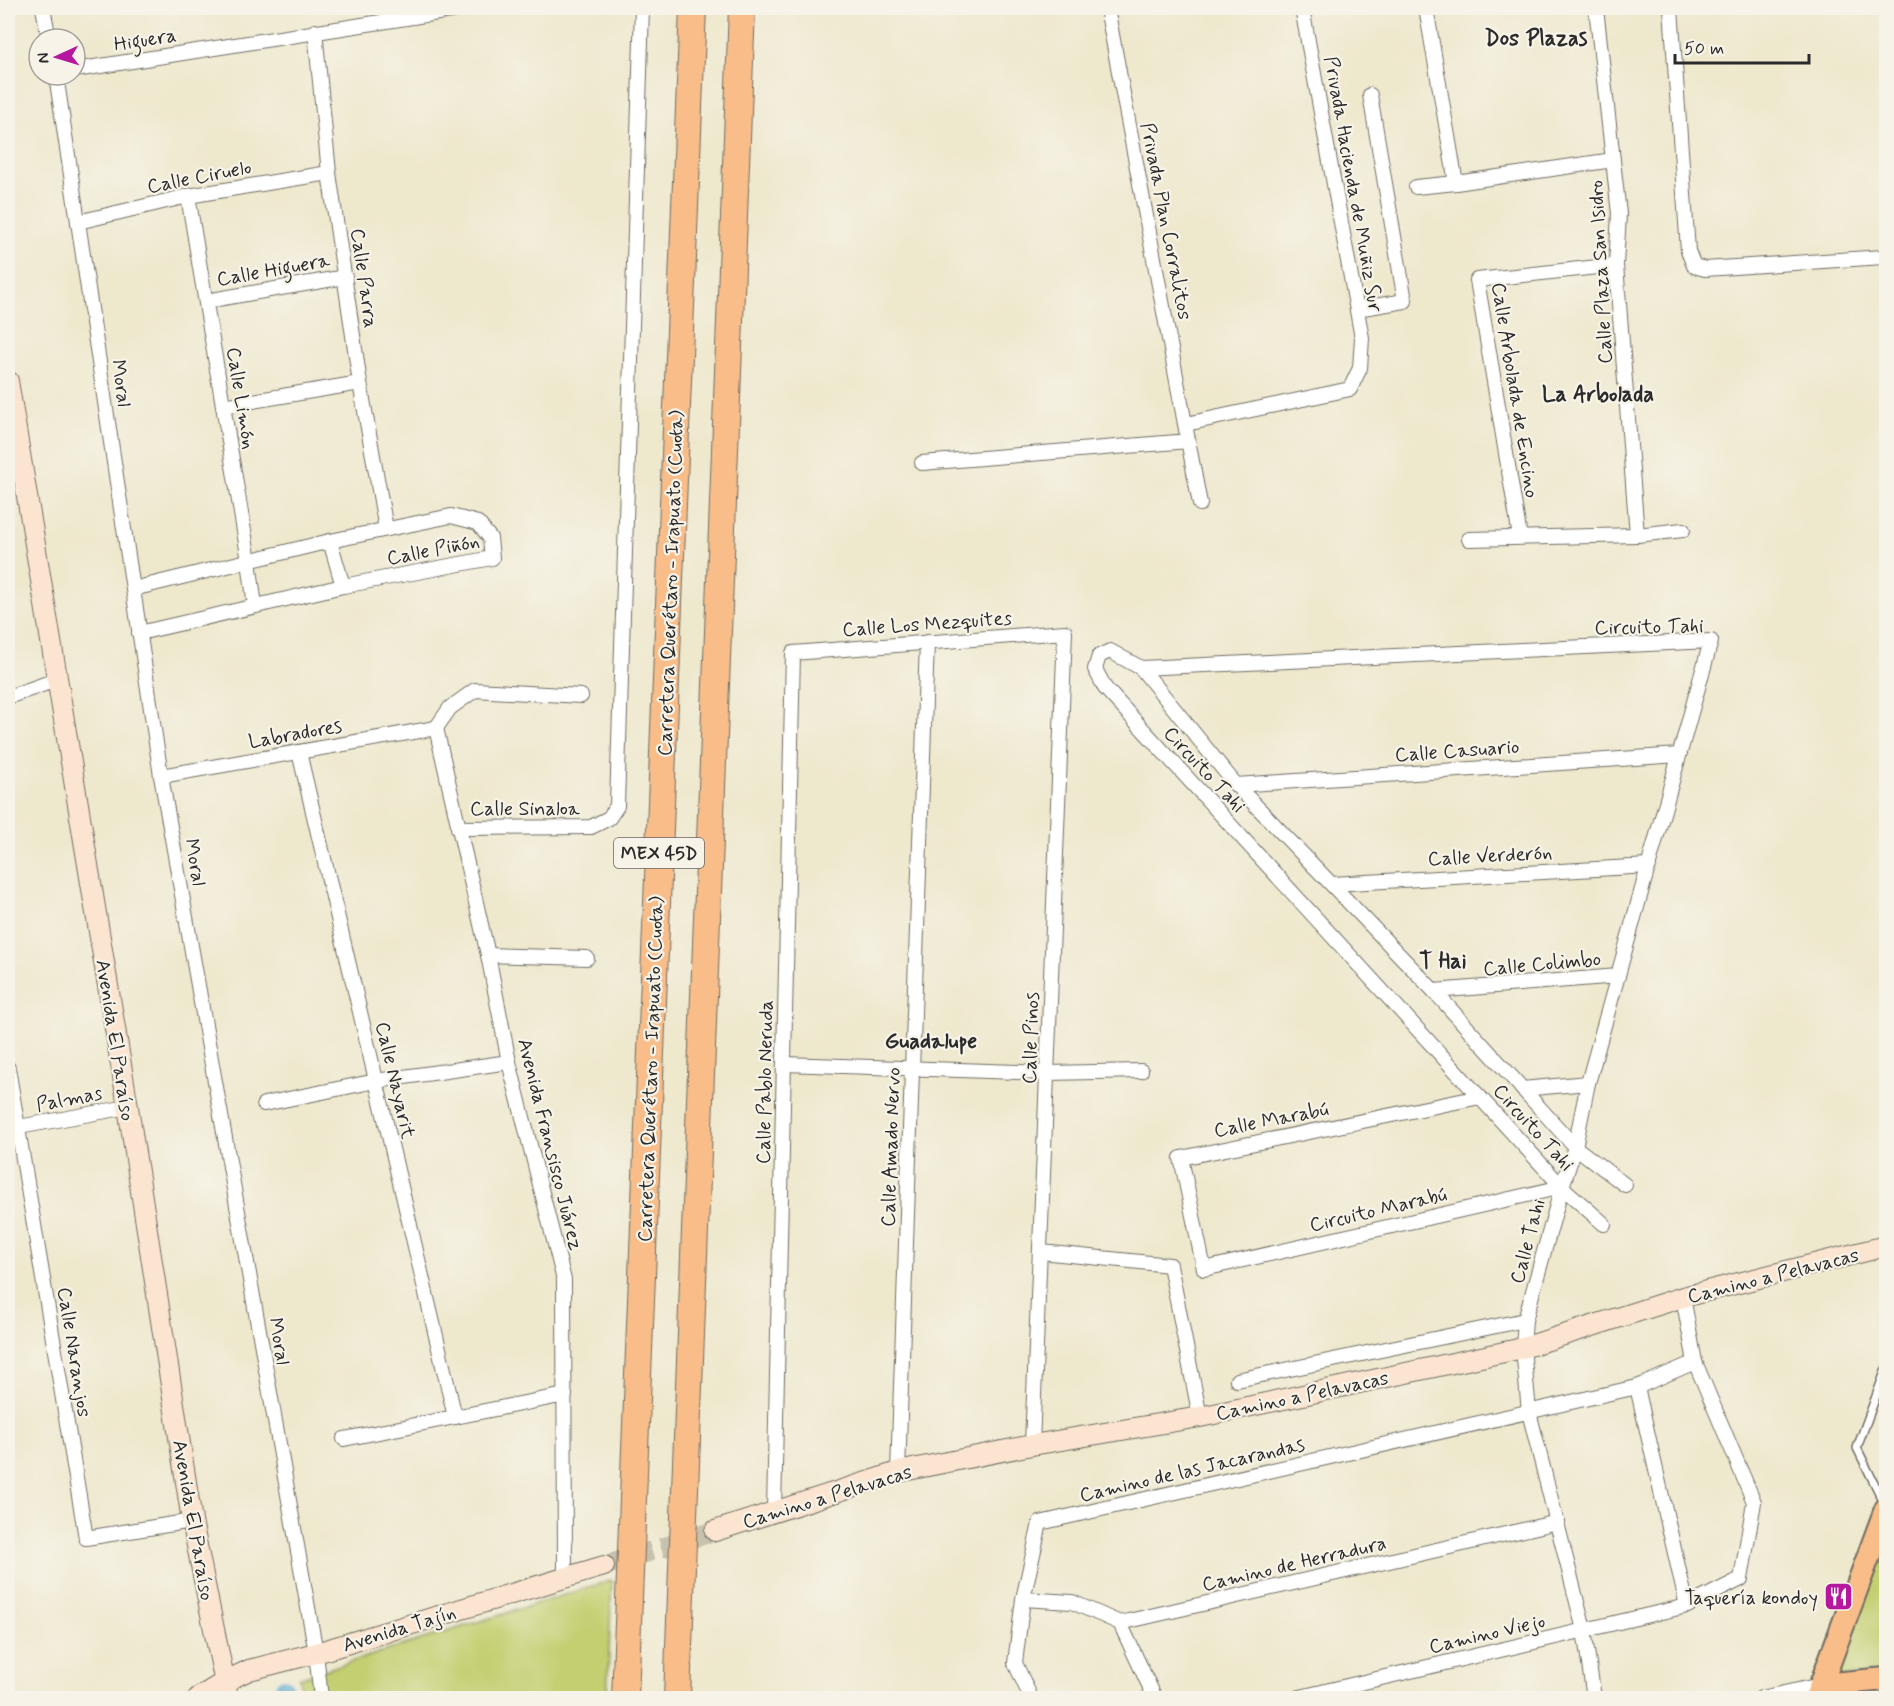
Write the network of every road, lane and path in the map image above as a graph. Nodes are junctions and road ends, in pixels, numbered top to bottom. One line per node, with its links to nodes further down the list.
1 (43, 8): 11 (street)
2 (470, 8): 12 (street, Higuera)
3 (642, 8): 58 (street, Calle Sinaloa)
4 (693, 8): 116 (highway, Carretera Querétaro - Irapuato (Cuota) / MEX 45D)
5 (742, 8): 117 (highway, MEX 45D)
6 (1107, 8): 31 (street, Privada Plan Corralitos)
7 (1302, 8): 26 (street, Privada Hacienda de Muñiz Sur)
8 (1426, 8): 18 (street)
9 (1596, 8): 16 (street, Calle Plaza San Isidro)
10 (1671, 8): 22 (street)
11 (47, 27)
12 (315, 31): 13 (street, Higuera); 17 (street, Calle Parra)
13 (87, 68)
14 (58, 87): 21 (street, Moral)
15 (1370, 95): 26 (street)
16 (1613, 160): 18 (street); 23 (street, Calle Plaza San Isidro)
17 (329, 173): 20 (street, Calle Ciruelo); 24 (street, Calle Parra)
18 (1456, 183): 19 (street)
19 (1416, 187)
20 (188, 196): 21 (street, Calle Ciruelo); 25 (street, Calle Limón)
21 (78, 222): 43 (street, Moral)
22 (1883, 257)
23 (1616, 266): 37 (street, Calle Plaza San Isidro); 38 (street, Calle Arbolada de Encino)
24 (345, 277): 25 (street, Calle Higuera); 28 (street, Calle Parra)
25 (206, 301): 29 (street, Calle Limón)
26 (1357, 309): 31 (street, Privada Hacienda de Muñiz Sur)
27 (8, 381): 30 (street, Avenida El Paraíso)
28 (360, 383): 29 (street); 35 (street, Calle Parra)
29 (223, 406): 41 (street, Calle Limón)
30 (10, 413): 50 (street, Avenida El Paraíso)
31 (1185, 424): 32 (street, Privada Plan Corralitos)
32 (1189, 441): 33 (street); 34 (street, Privada Plan Corralitos)
33 (922, 462)
34 (1200, 504)
35 (386, 529): 40 (street, Calle Piñón); 42 (street, Calle Piñón)
36 (1683, 530): 37 (street)
37 (1637, 534): 38 (street)
38 (1520, 537): 39 (street)
39 (1469, 539)
40 (330, 541): 41 (street, Calle Piñón); 42 (street)
41 (249, 561): 43 (street, Calle Piñón); 44 (street, Calle Limón)
42 (343, 586): 44 (street, Calle Piñón)
43 (133, 589): 46 (street, Moral)
44 (255, 606): 46 (street, Calle Piñón)
45 (1065, 632): 47 (street, Calle Los Mezquites); 70 (street, Calle Pinos)
46 (139, 633): 56 (street, Moral)
47 (927, 642): 48 (street, Calle Los Mezquites); 68 (street, Calle Amado Nervo)
48 (793, 653): 66 (street, Calle Pablo Neruda)
49 (1141, 668): 55 (street, Circuito Tahi); 57 (street, Circuito Tahi); 74 (street, Circuito Tahi)
50 (56, 680): 52 (street); 76 (street, Avenida El Paraíso)
51 (581, 696): 53 (street)
52 (8, 698)
53 (436, 728): 54 (street, Labradores); 58 (street, Avenida Fransisco Juárez)
54 (298, 752): 56 (street, Labradores); 71 (street, Calle Nayarit)
55 (1679, 755): 57 (street, Calle Casuario); 59 (street, Circuito Tahi)
56 (161, 777): 110 (street, Moral)
57 (1236, 785): 60 (street, Circuito Tahi)
58 (459, 828): 61 (street, Avenida Fransisco Juárez)
59 (1649, 866): 60 (street, Calle Verderón); 63 (street, Circuito Tahi)
60 (1332, 884): 64 (street, Circuito Tahi)
61 (488, 954): 62 (street); 65 (street, Avenida Fransisco Juárez)
62 (587, 958)
63 (1617, 976): 64 (street, Calle Colimbo); 72 (street, Circuito Tahi)
64 (1434, 992): 73 (street, Circuito Tahi)
65 (510, 1062): 71 (street); 92 (street, Avenida Fransisco Juárez)
66 (784, 1065): 68 (street); 100 (street, Calle Pablo Neruda)
67 (8, 1068): 77 (street, Calle Naranjos)
68 (912, 1069): 70 (street); 98 (street, Calle Amado Nervo)
69 (1141, 1071): 70 (street)
70 (1048, 1073): 83 (street, Calle Pinos)
71 (376, 1081): 75 (street); 94 (street, Calle Nayarit)
72 (1588, 1083): 73 (street); 78 (street, Circuito Tahi)
73 (1522, 1089): 78 (street, Circuito Tahi)
74 (1480, 1097): 80 (street, Circuito Tahi); 84 (street, Calle Marabú)
75 (264, 1104)
76 (128, 1107): 77 (street, Palmas); 101 (street, Avenida El Paraíso)
77 (12, 1128): 101 (street, Calle Naranjos)
78 (1575, 1147): 79 (street, Circuito Tahi); 80 (street, Calle Tahi)
79 (1625, 1185)
80 (1562, 1187): 81 (street, Circuito Tahi); 84 (street, Circuito Marabú); 86 (street, Calle Tahi)
81 (1604, 1224)
82 (1887, 1246): 85 (street, Camino a Pelavacas)
83 (1041, 1252): 95 (street); 97 (street, Calle Pinos)
84 (1203, 1269)
85 (1683, 1297): 87 (street, Camino a Pelavacas); 88 (street)
86 (1525, 1320): 87 (street, Calle Tahi); 90 (street)
87 (1522, 1348): 93 (street); 95 (street, Camino a Pelavacas)
88 (1695, 1362): 91 (street, Camino de las Jacarandas); 107 (street, Camino Viejo)
89 (1887, 1369): 99 (lane)
90 (1237, 1380)
91 (1637, 1387): 93 (street, Camino de las Jacarandas); 107 (street)
92 (565, 1395): 94 (street); 105 (street, Avenida Fransisco Juárez)
93 (1529, 1413): 102 (street); 106 (street, Camino de las Jacarandas)
94 (455, 1417): 96 (street)
95 (1200, 1417): 97 (street, Camino a Pelavacas)
96 (344, 1439)
97 (1032, 1445): 98 (street, Camino a Pelavacas)
98 (898, 1472): 100 (street, Camino a Pelavacas)
99 (1887, 1508): 113 (main road)
100 (774, 1511): 103 (street, Camino a Pelavacas)
101 (192, 1521): 112 (street, Avenida El Paraíso)
102 (1558, 1522): 108 (street, Camino de Herradura); 109 (street)
103 (715, 1531)
104 (604, 1566): 105 (street, Avenida Tajín)
105 (565, 1577): 110 (street, Avenida Tajín)
106 (1023, 1599): 108 (street); 118 (street, Camino de las Jacarandas)
107 (1687, 1606): 109 (street, Camino Viejo)
108 (1120, 1623): 119 (street)
109 (1584, 1630): 120 (street, Camino Viejo); 121 (street)
110 (308, 1656): 112 (street, Avenida Tajín); 115 (street, Moral)
111 (1887, 1678): 113 (main road)
112 (227, 1690): 114 (street, Avenida Tajín)
113 (1819, 1692): 122 (street)
114 (198, 1698)
115 (321, 1698)
116 (625, 1698)
117 (677, 1698)
118 (1031, 1698)
119 (1155, 1698)
120 (1296, 1698)
121 (1594, 1698)
122 (1761, 1698)

